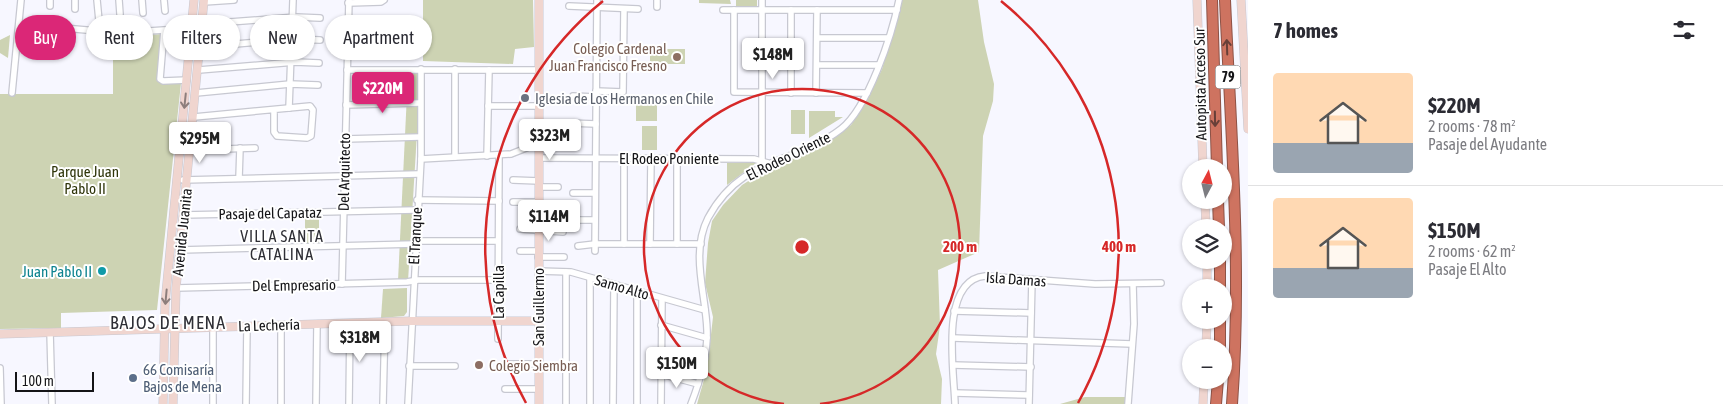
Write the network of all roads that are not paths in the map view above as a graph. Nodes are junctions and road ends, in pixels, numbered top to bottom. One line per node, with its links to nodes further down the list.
1 (21, 0): 37 (street)
2 (75, 0): 26 (street)
3 (97, 0): 38 (street)
4 (119, 0): 36 (street)
5 (142, 0): 35 (street)
6 (164, 0): 34 (street)
7 (194, 0): 39 (main road, Avenida Juanita)
8 (234, 0): 20 (street)
9 (292, 0): 41 (street)
10 (384, 0): 21 (street)
11 (539, 0): 67 (main road, San Guillermo)
12 (596, 0): 23 (street)
13 (657, 0): 24 (street)
14 (762, 0): 30 (street)
15 (898, 0): 33 (street, El Rodeo Oriente)
16 (1197, 0): 106 (main road)
17 (1212, 0): 107 (highway, Autopista Acceso Sur / 79, one-way to 107)
18 (1225, 0): 221 (highway, Autopista Acceso Sur / 79, one-way to 18)
19 (1241, 0): 45 (main road)
20 (204, 1): 40 (main road, Avenida Juanita)
21 (348, 2): 42 (street, Del Arquitecto)
22 (569, 6): 23 (street)
23 (596, 7): 27 (street); 61 (street)
24 (657, 7)
25 (638, 8): 27 (street)
26 (75, 9)
27 (624, 9): 78 (street)
28 (723, 10): 29 (street)
29 (734, 10): 30 (street); 73 (street)
30 (762, 10): 31 (street); 73 (street)
31 (791, 10): 32 (street); 74 (street)
32 (817, 10): 33 (street); 46 (street)
33 (897, 10): 47 (street, El Rodeo Oriente)
34 (165, 11)
35 (143, 13)
36 (120, 14)
37 (20, 15)
38 (98, 15)
39 (193, 15)
40 (203, 15)
41 (292, 15)
42 (348, 15)
43 (315, 18): 44 (street)
44 (320, 18)
45 (1245, 21): 51 (main road)
46 (817, 38): 47 (street); 58 (street)
47 (888, 38): 59 (street, El Rodeo Oriente)
48 (315, 40): 49 (street)
49 (320, 40)
50 (163, 43): 68 (street)
51 (1246, 53): 71 (main road)
52 (15, 60): 77 (street)
53 (189, 60): 68 (main road, Avenida Juanita)
54 (200, 60): 63 (main road, Avenida Juanita)
55 (347, 60): 64 (street, Del Arquitecto)
56 (291, 62): 57 (street); 63 (street); 69 (street)
57 (319, 63)
58 (817, 65): 59 (street); 75 (street)
59 (878, 65): 76 (street, El Rodeo Oriente)
60 (572, 66): 61 (street)
61 (596, 66): 78 (street)
62 (421, 69): 64 (street); 65 (street); 80 (street, El Tranque)
63 (199, 70): 72 (main road, Avenida Juanita)
64 (347, 70): 81 (street, Del Arquitecto)
65 (455, 70): 66 (street); 99 (street)
66 (488, 70): 67 (street); 82 (street)
67 (539, 70): 83 (main road, San Guillermo)
68 (187, 80): 112 (main road, Avenida Juanita, one-way to 112)
69 (290, 84): 70 (street); 72 (street); 84 (street)
70 (318, 85)
71 (1247, 85): 87 (main road)
72 (196, 92): 86 (main road, Avenida Juanita)
73 (762, 92): 74 (street); 108 (street)
74 (791, 93): 75 (street)
75 (816, 93): 76 (street)
76 (867, 93): 108 (street, El Rodeo Oriente)
77 (12, 94)
78 (596, 94): 79 (street); 89 (street)
79 (573, 96)
80 (420, 103): 81 (street); 91 (street, El Tranque)
81 (346, 104): 92 (street, Del Arquitecto)
82 (488, 106): 83 (street); 97 (street)
83 (539, 106): 93 (main road, San Guillermo)
84 (288, 108): 85 (street); 85 (street)
85 (274, 110): 86 (street)
86 (194, 117): 113 (main road, Avenida Juanita)
87 (1248, 118): 90 (main road)
88 (569, 123): 89 (street)
89 (596, 124): 101 (street)
90 (1248, 129)
91 (420, 137): 92 (street); 105 (street, El Tranque)
92 (345, 139): 110 (street, Del Arquitecto)
93 (539, 143): 98 (street); 100 (main road, San Guillermo)
94 (240, 148): 95 (street); 96 (street); 111 (street)
95 (255, 148)
96 (224, 149)
97 (487, 156): 98 (street); 99 (street)
98 (499, 156): 120 (street, La Capilla)
99 (454, 157): 105 (street)
100 (539, 158): 101 (street, El Rodeo Poniente); 115 (main road, San Guillermo)
101 (596, 158): 102 (street, El Rodeo Poniente); 118 (street)
102 (624, 158): 103 (street, El Rodeo Poniente); 135 (street)
103 (651, 158): 104 (street, El Rodeo Poniente); 136 (street)
104 (678, 158): 108 (street, El Rodeo Poniente); 137 (street)
105 (420, 159): 109 (street, El Tranque)
106 (1204, 159)
107 (1217, 159)
108 (765, 161): 138 (street, El Rodeo Oriente)
109 (418, 174): 110 (street); 119 (street, El Tranque)
110 (344, 176): 111 (street); 125 (street, Del Arquitecto)
111 (239, 178): 113 (street)
112 (177, 180): 113 (street); 172 (main road, Avenida Juanita, one-way to 172)
113 (187, 180): 126 (main road, Avenida Juanita)
114 (513, 180): 115 (street)
115 (539, 184): 116 (street); 122 (main road, San Guillermo)
116 (558, 187)
117 (573, 193): 118 (street)
118 (595, 193): 128 (street)
119 (417, 200): 120 (street); 124 (street, El Tranque)
120 (499, 201): 132 (street, La Capilla)
121 (513, 202): 122 (street)
122 (538, 205): 123 (street); 130 (main road, San Guillermo)
123 (559, 207)
124 (416, 210): 125 (street, Pasaje del Capataz); 133 (street, El Tranque)
125 (344, 212): 126 (street, Pasaje del Capataz); 139 (street, Del Arquitecto)
126 (183, 215): 141 (main road, Avenida Juanita)
127 (574, 220): 128 (street)
128 (595, 220): 134 (street)
129 (520, 229): 130 (street)
130 (538, 230): 131 (street); 144 (main road, San Guillermo)
131 (563, 232)
132 (498, 241): 133 (street); 149 (street, La Capilla)
133 (415, 242): 139 (street); 151 (street, El Tranque)
134 (595, 244): 135 (street); 140 (street); 143 (street)
135 (624, 244): 136 (street)
136 (650, 244): 137 (street)
137 (677, 244): 138 (street)
138 (701, 244): 159 (street, El Rodeo Oriente)
139 (343, 246): 141 (street); 153 (street, Del Arquitecto)
140 (578, 246)
141 (180, 250): 156 (main road, Avenida Juanita)
142 (520, 251): 144 (street)
143 (595, 251)
144 (538, 254): 145 (street); 146 (main road, San Guillermo)
145 (564, 257)
146 (538, 271): 147 (street, Samo Alto); 164 (main road, San Guillermo)
147 (566, 272): 148 (street, Samo Alto); 210 (street)
148 (590, 278): 155 (street, Samo Alto); 211 (street)
149 (498, 280): 151 (street, Del Empresario); 163 (street, La Capilla)
150 (1032, 280): 154 (street, Isla Damas); 160 (street, Isla Damas); 161 (street)
151 (413, 281): 153 (street, Del Empresario); 162 (street, El Tranque)
152 (1161, 283): 154 (street, Isla Damas)
153 (342, 284): 156 (street, Del Empresario)
154 (1133, 284): 180 (street)
155 (614, 285): 157 (street, Samo Alto); 212 (street)
156 (176, 288): 173 (main road, Avenida Juanita)
157 (637, 292): 158 (street, Samo Alto); 213 (street)
158 (662, 299): 159 (street, Samo Alto); 169 (street)
159 (705, 310): 176 (street, El Rodeo Oriente)
160 (954, 311): 161 (street); 177 (street, Isla Damas)
161 (1031, 313): 179 (street)
162 (411, 321): 163 (main road, La Lechería); 165 (main road, La Lechería); 186 (street, El Tranque)
163 (498, 321): 164 (main road, La Lechería); 178 (street, La Capilla)
164 (538, 321): 184 (main road, San Guillermo)
165 (385, 322): 166 (main road, La Lechería); 207 (street)
166 (350, 323): 167 (main road, La Lechería); 206 (street)
167 (316, 324): 168 (main road, La Lechería); 205 (street)
168 (281, 325): 170 (main road, La Lechería); 204 (street)
169 (661, 325): 176 (street); 181 (street)
170 (247, 326): 171 (main road, La Lechería); 203 (street)
171 (213, 327): 173 (main road, La Lechería); 202 (street)
172 (164, 328): 173 (main road, La Lechería); 174 (main road, La Lechería); 200 (main road, Avenida Juanita)
173 (174, 328): 201 (main road, Avenida Juanita)
174 (50, 332): 175 (main road, La Lechería); 199 (street)
175 (0, 334)
176 (707, 338): 182 (street, El Rodeo Oriente)
177 (953, 338): 179 (street); 185 (street, Isla Damas)
178 (498, 339)
179 (1031, 341): 180 (street); 189 (street)
180 (1132, 344): 218 (street)
181 (661, 350): 182 (street); 190 (street)
182 (704, 362): 191 (street, El Rodeo Oriente)
183 (505, 364): 184 (street)
184 (538, 364): 193 (main road, San Guillermo)
185 (953, 365): 189 (street); 196 (street, Isla Damas)
186 (410, 366): 187 (street); 208 (street, El Tranque)
187 (455, 366)
188 (0, 368): 198 (street)
189 (1030, 368): 197 (street)
190 (661, 374): 191 (street); 214 (street)
191 (698, 384): 215 (street, El Rodeo Oriente)
192 (505, 389): 193 (street)
193 (539, 389): 209 (main road, San Guillermo)
194 (1203, 389): 219 (main road)
195 (1217, 389): 220 (highway)
196 (955, 393): 197 (street); 216 (street, Isla Damas)
197 (1029, 395): 217 (street)
198 (1, 404)
199 (52, 404)
200 (163, 404)
201 (173, 404)
202 (213, 404)
203 (246, 404)
204 (281, 404)
205 (316, 404)
206 (349, 404)
207 (383, 404)
208 (408, 404)
209 (539, 404)
210 (566, 404)
211 (590, 404)
212 (613, 404)
213 (637, 404)
214 (661, 404)
215 (691, 404)
216 (955, 404)
217 (1029, 404)
218 (1128, 404)
219 (1202, 404)
220 (1216, 404)
221 (1232, 404)

